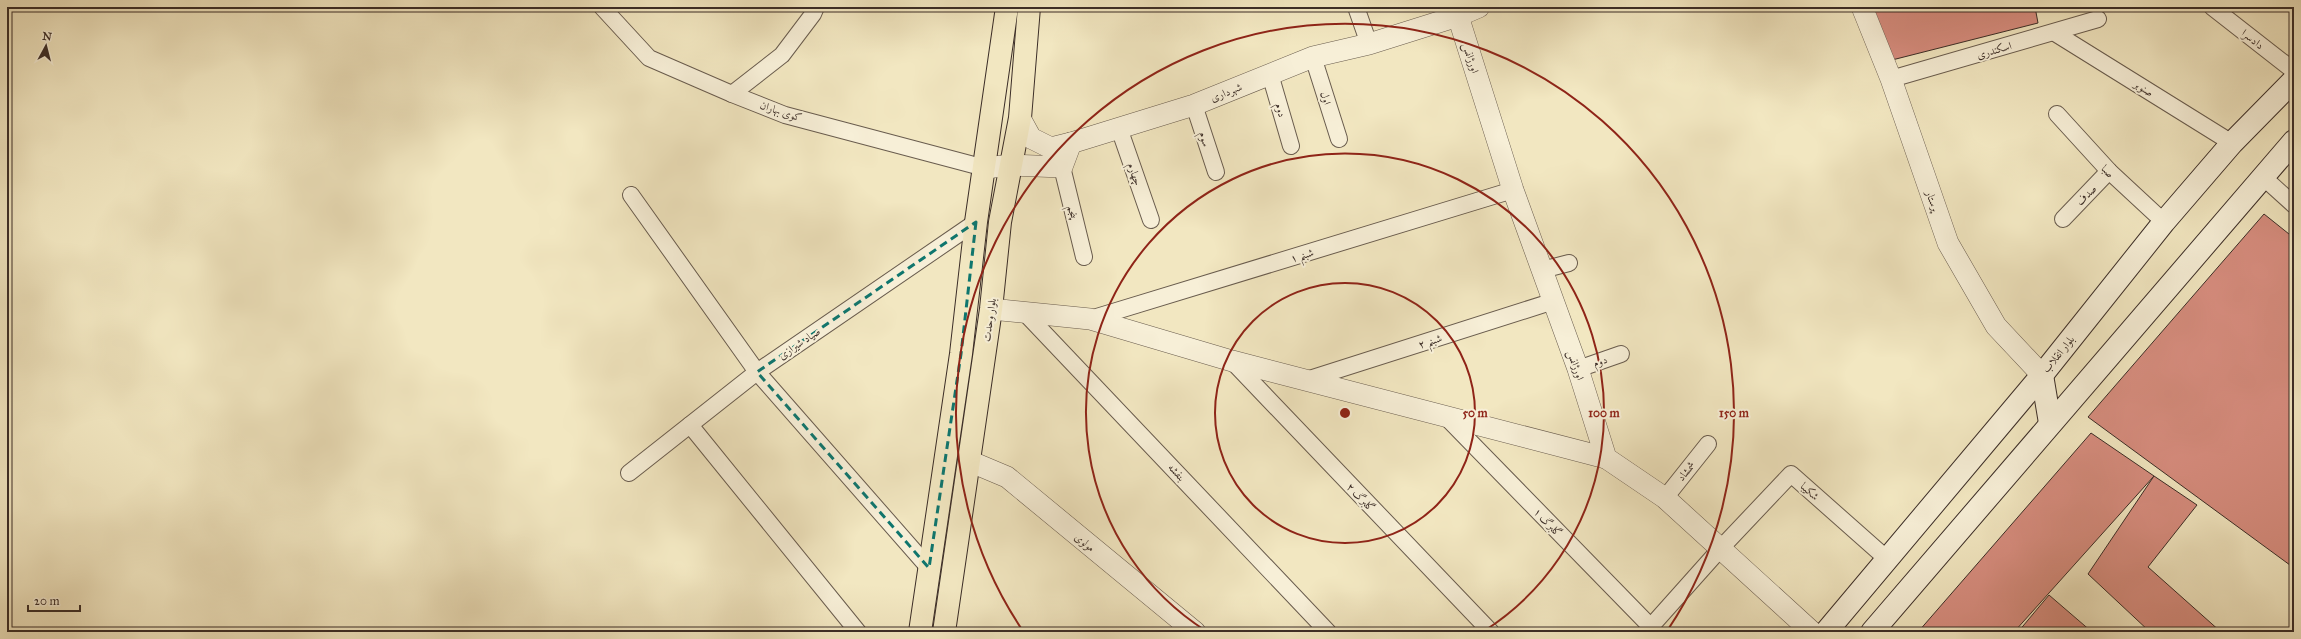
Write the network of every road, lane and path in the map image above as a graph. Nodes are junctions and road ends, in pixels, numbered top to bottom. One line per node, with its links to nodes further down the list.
1 (602, 7): 18 (street, کوی بهاران)
2 (816, 7): 18 (street)
3 (1007, 7): 30 (main road)
4 (1029, 7): 21 (main road, بلوار وحدت)
5 (1356, 7): 12 (street)
6 (1479, 7): 9 (street, شهرداری)
7 (1862, 7): 16 (street, پرستار)
8 (2212, 7): 14 (street, دادسرا)
9 (1458, 16): 12 (street, شهرداری); 34 (street, اورژانس)
10 (2098, 19): 11 (street, اسکندری)
11 (2055, 33): 16 (street, اسکندری); 26 (street, صنوبر)
12 (1369, 44): 13 (street, شهرداری)
13 (1313, 57): 15 (street, شهرداری); 23 (street, اول)
14 (2294, 71)
15 (1270, 74): 19 (street, شهرداری); 27 (street, دوم)
16 (1891, 79): 52 (street, پرستار)
17 (2294, 80): 26 (main road, بلوار انقلاب)
18 (732, 94): 30 (street, کوی بهاران)
19 (1194, 105): 22 (street, شهرداری); 31 (street, سوم)
20 (2057, 114): 32 (street, صبا)
21 (1020, 118): 25 (street, شهرداری); 28 (main road, بلوار وحدت)
22 (1119, 128): 25 (street, شهرداری); 38 (street, چهارم)
23 (1339, 139)
24 (2294, 141): 33 (main road)
25 (1071, 143): 29 (street)
26 (2232, 143): 40 (main road, بلوار انقلاب)
27 (1291, 146)
28 (1012, 165): 29 (street); 30 (street); 45 (main road, بلوار وحدت)
29 (1062, 167): 41 (street, پنجم)
30 (985, 168): 39 (main road)
31 (1216, 172)
32 (2109, 172): 37 (street, صدف); 40 (street, صبا)
33 (2262, 176): 36 (street); 55 (main road)
34 (1513, 190): 43 (street, اورژانس); 47 (street, شبنم ۱)
35 (631, 195): 51 (street)
36 (2294, 205)
37 (2063, 219)
38 (1151, 220)
39 (976, 222): 51 (street, صیاد شیرازی); 64 (main road)
40 (2164, 222): 52 (main road, بلوار انقلاب)
41 (1084, 258)
42 (1569, 263): 43 (street)
43 (1542, 270): 44 (street, اورژانس)
44 (1554, 302): 50 (street, اورژانس); 53 (street, شبنم ۲)
45 (991, 309): 46 (street); 59 (main road, بلوار وحدت)
46 (1025, 313): 47 (street); 70 (street, بنفشه)
47 (1090, 319): 49 (street)
48 (1621, 354): 50 (street, دوم)
49 (1232, 361): 53 (street); 71 (street, گلبرگ ۲)
50 (1578, 369): 58 (street, اورژانس)
51 (757, 372): 56 (street, صیاد شیرازی); 64 (street)
52 (2042, 375): 55 (main road); 63 (main road, بلوار انقلاب)
53 (1306, 380): 54 (street)
54 (1446, 417): 58 (street); 65 (street, گلبرگ ۱)
55 (2050, 423): 74 (main road)
56 (690, 425): 60 (street, صیاد شیرازی); 67 (street)
57 (1708, 444): 61 (street, شمشاد)
58 (1606, 458): 61 (street)
59 (969, 461): 66 (main road, بلوار وحدت); 69 (street, مولوی)
60 (628, 473)
61 (1665, 498): 62 (street)
62 (1721, 548): 63 (street, شکیبا); 65 (street); 72 (street)
63 (1887, 559): 73 (main road, بلوار انقلاب)
64 (929, 568): 68 (main road)
65 (1648, 630)
66 (945, 631)
67 (858, 632)
68 (920, 632)
69 (1196, 632)
70 (1328, 632)
71 (1491, 632)
72 (1812, 632)
73 (1826, 632)
74 (1872, 632)

